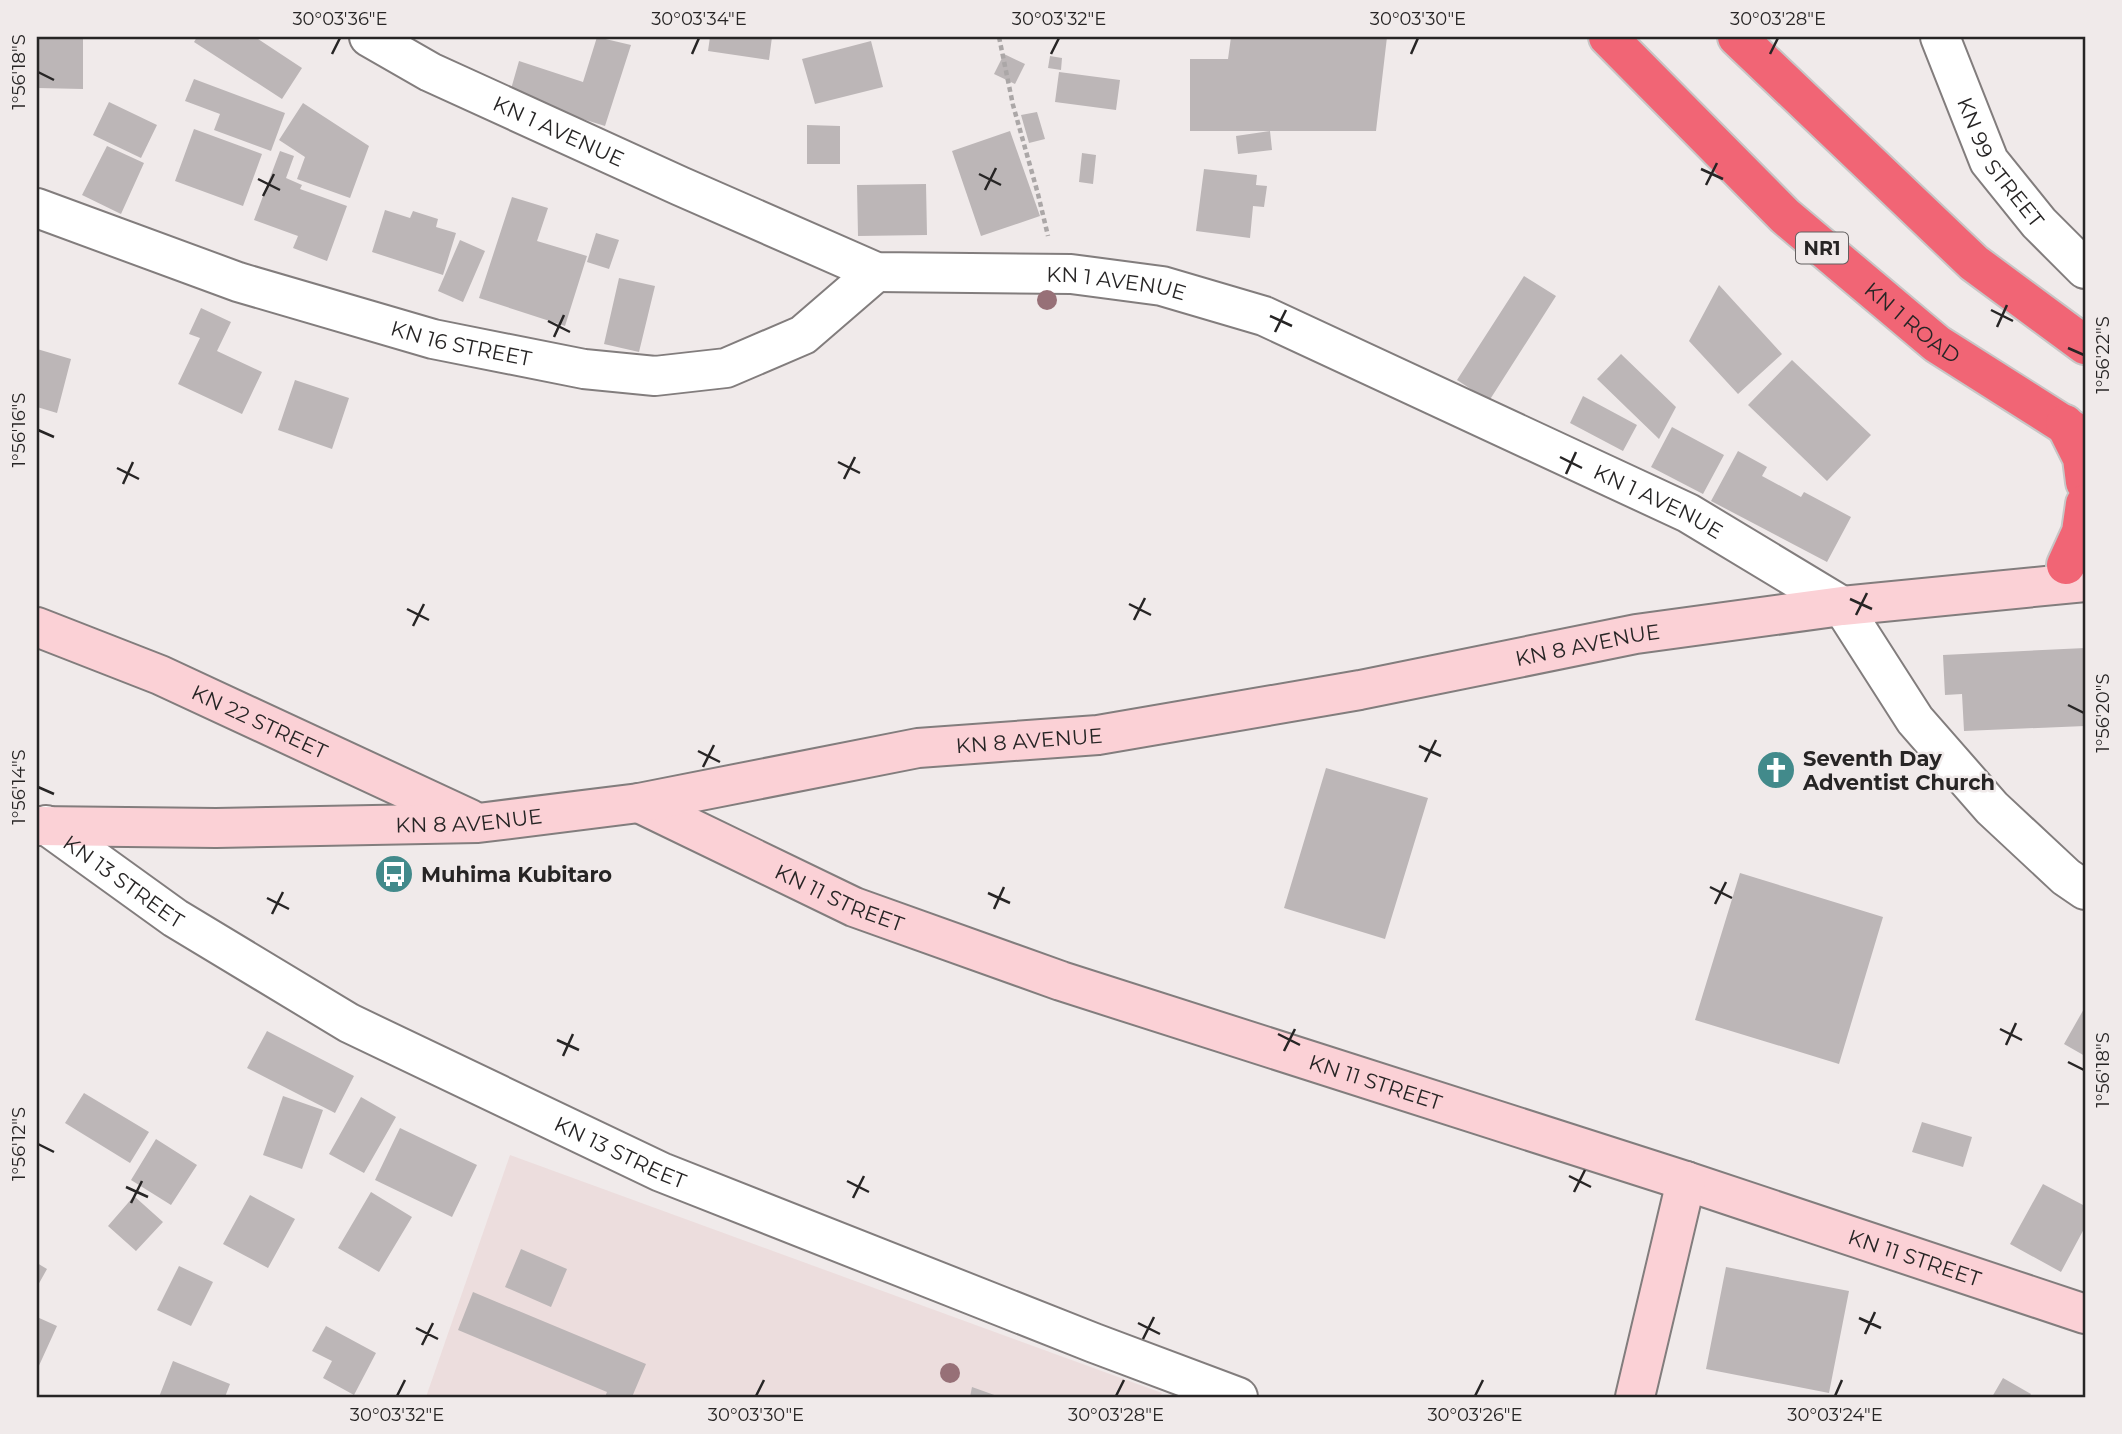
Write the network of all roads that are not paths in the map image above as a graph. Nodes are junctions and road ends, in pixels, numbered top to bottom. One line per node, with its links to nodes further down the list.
1 (369, 37): 7 (street, KN 1 AVENUE)
2 (1608, 37): 9 (highway, KN 1 ROAD / NR1)
3 (1737, 37): 8 (highway)
4 (1940, 37): 6 (street, KN 99 STREET)
5 (37, 208): 7 (street, KN 16 STREET)
6 (2085, 270)
7 (876, 272): 13 (street, KN 1 AVENUE)
8 (2085, 345)
9 (2075, 431): 10 (highway)
10 (2085, 482)
11 (2085, 504): 12 (highway)
12 (2079, 568): 13 (street, KN 8 AVENUE)
13 (1842, 606): 15 (street, KN 8 AVENUE); 18 (street)
14 (37, 627): 16 (street, KN 22 STREET)
15 (639, 803): 16 (street, KN 8 AVENUE); 19 (street, KN 11 STREET)
16 (478, 823): 17 (street, KN 8 AVENUE)
17 (41, 826): 21 (street, KN 13 STREET)
18 (2085, 890)
19 (1686, 1181): 20 (street, KN 11 STREET); 22 (street)
20 (2085, 1314)
21 (1238, 1397)
22 (1635, 1397)

